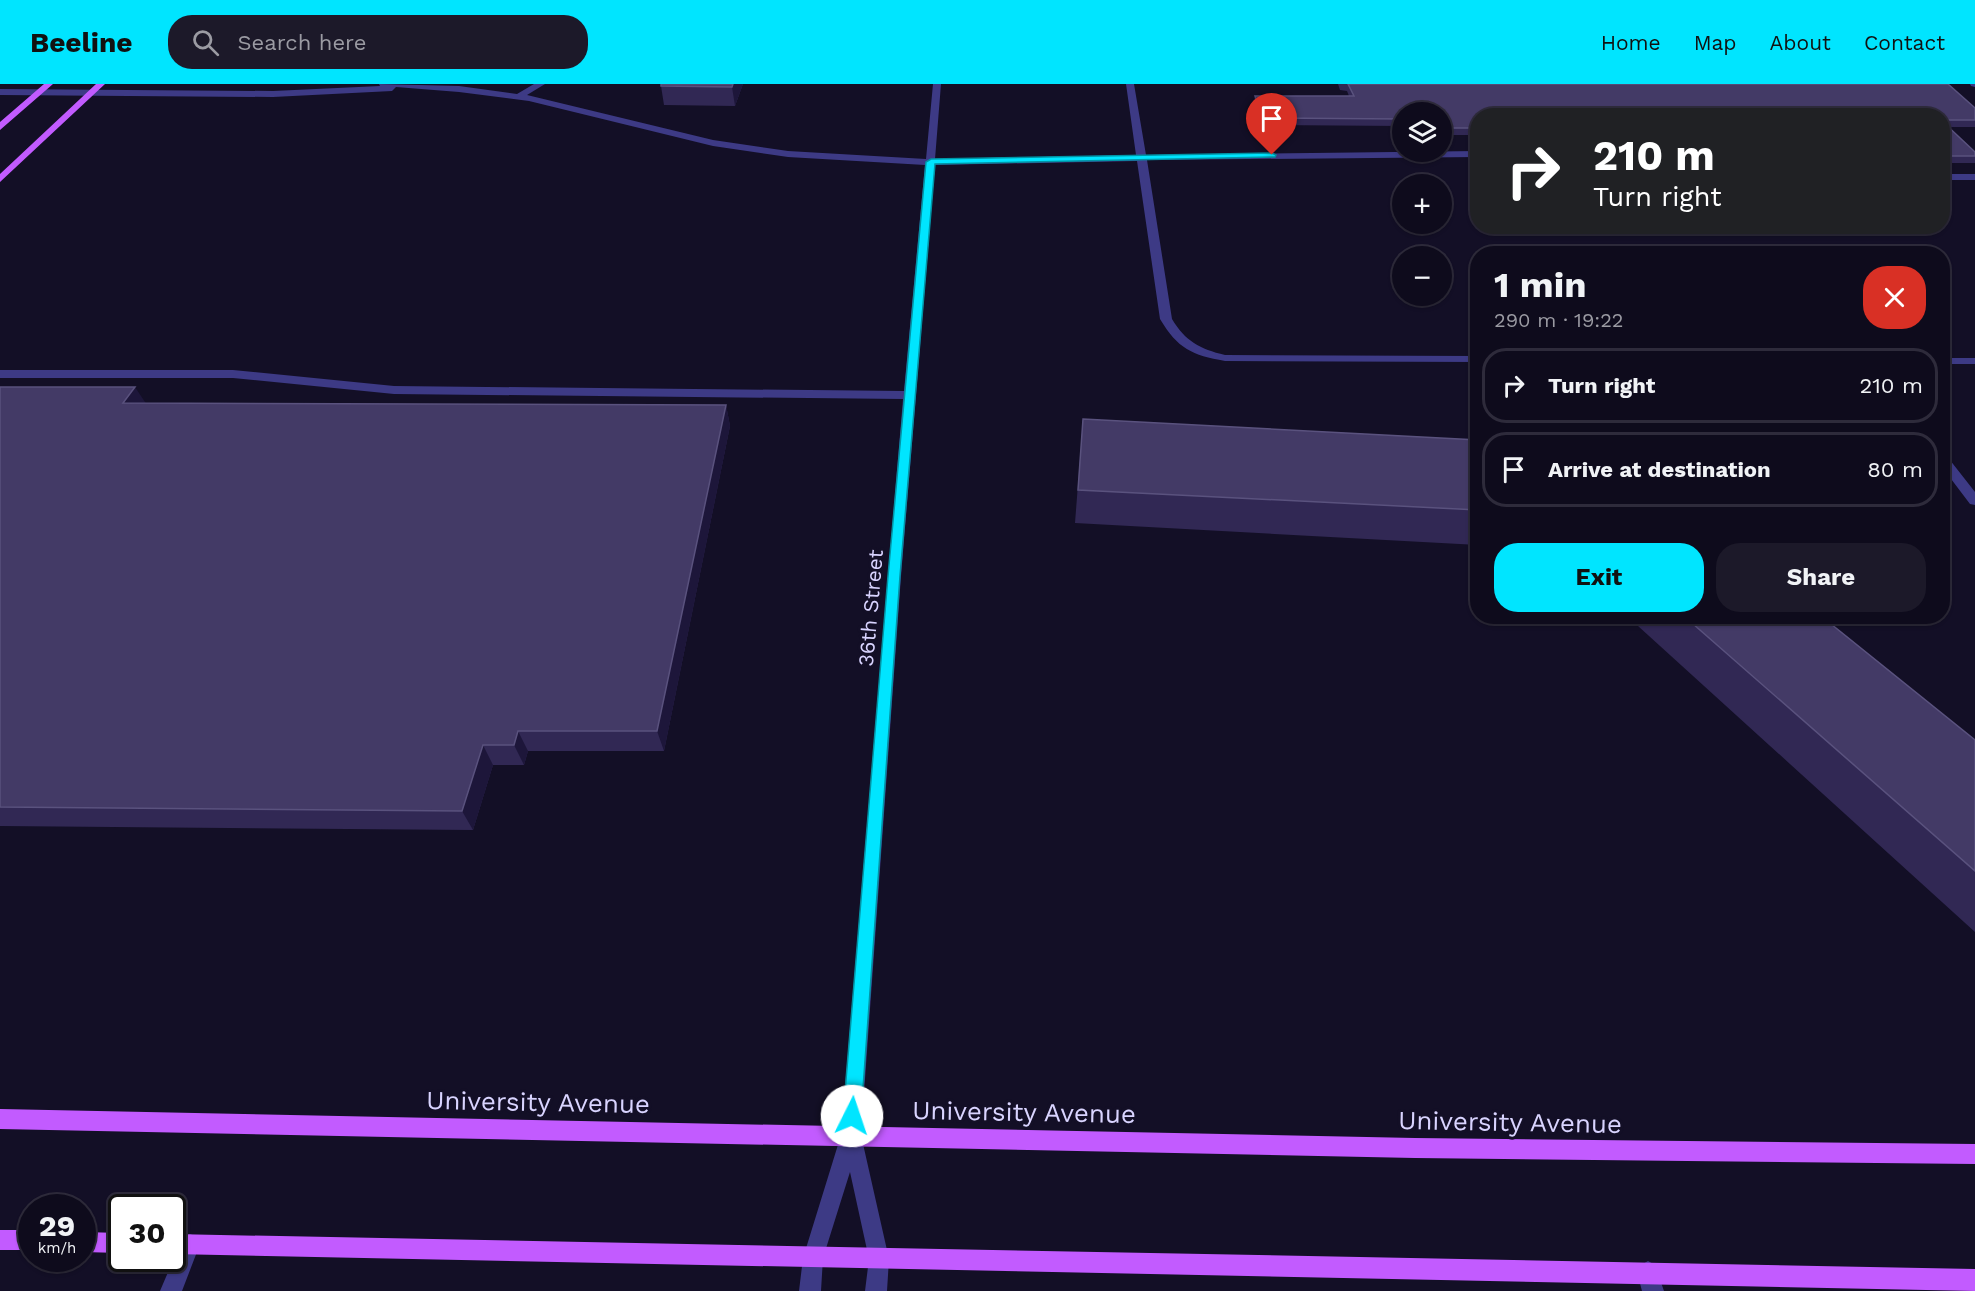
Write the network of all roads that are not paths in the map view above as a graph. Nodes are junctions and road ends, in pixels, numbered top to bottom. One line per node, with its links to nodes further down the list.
1 (49, 84): 9 (main road)
2 (101, 84): 10 (main road)
3 (383, 84): 7 (street)
4 (541, 84): 11 (street)
5 (938, 84): 15 (street, 36th Street)
6 (1130, 84): 14 (street)
7 (422, 87): 10 (street); 11 (street)
8 (0, 92): 9 (street)
9 (39, 92): 10 (street); 12 (main road)
10 (92, 93): 18 (main road)
11 (519, 96): 15 (street)
12 (0, 127)
13 (1470, 154): 14 (street)
14 (1142, 157): 15 (street); 19 (street)
15 (931, 162): 23 (street, 36th Street)
16 (1950, 177): 17 (street)
17 (1975, 177)
18 (0, 179)
19 (1470, 359)
20 (1950, 361): 21 (street)
21 (1975, 361)
22 (0, 375): 23 (street)
23 (910, 395): 28 (street, 36th Street)
24 (1950, 466): 25 (street)
25 (1968, 484): 26 (street)
26 (1975, 501)
27 (0, 1119): 28 (main road, University Avenue)
28 (851, 1135): 29 (main road, University Avenue); 33 (street); 34 (street)
29 (1975, 1154)
30 (0, 1240): 31 (main road)
31 (18, 1240)
32 (186, 1244): 33 (main road)
33 (813, 1258): 34 (main road); 39 (street)
34 (879, 1259): 37 (main road); 40 (street)
35 (175, 1272): 38 (street)
36 (1975, 1280): 37 (main road)
37 (1650, 1282)
38 (171, 1291)
39 (810, 1291)
40 (876, 1291)

